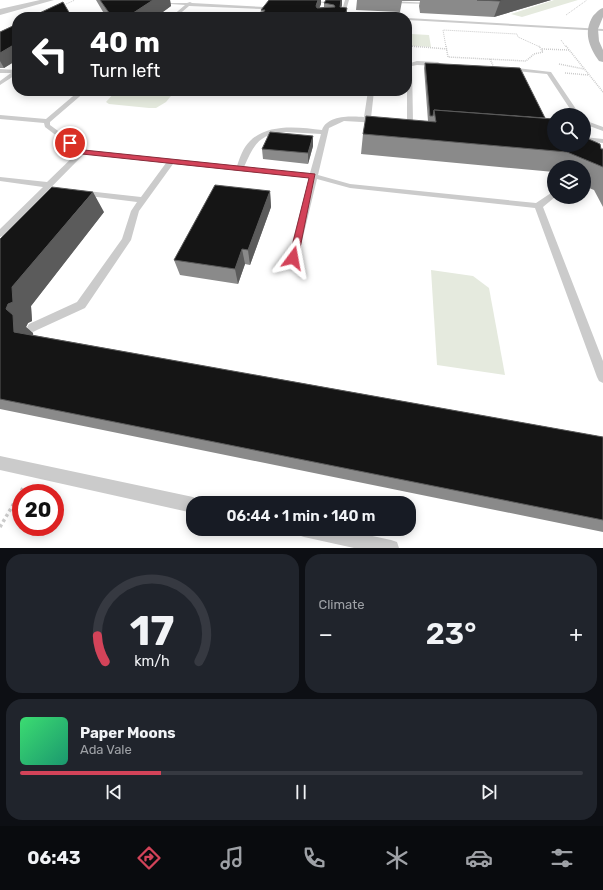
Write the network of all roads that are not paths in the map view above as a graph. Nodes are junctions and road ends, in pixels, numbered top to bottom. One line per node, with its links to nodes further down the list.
1 (50, 0): 16 (street)
2 (194, 0): 10 (lane)
3 (231, 0): 12 (lane)
4 (271, 0): 14 (lane)
5 (297, 0): 7 (lane)
6 (347, 0): 19 (lane)
7 (326, 1): 13 (lane)
8 (380, 1): 11 (lane)
9 (149, 2): 10 (lane)
10 (188, 4): 12 (lane); 17 (lane)
11 (438, 4)
12 (225, 6): 14 (lane)
13 (324, 6)
14 (265, 8): 18 (lane)
15 (603, 11): 21 (street)
16 (0, 12)
17 (179, 12)
18 (262, 12)
19 (343, 12)
20 (412, 19): 21 (lane)
21 (591, 30): 22 (lane); 23 (street)
22 (603, 30)
23 (603, 59)
24 (412, 64): 25 (lane)
25 (448, 65)
26 (494, 68): 34 (lane)
27 (0, 71): 28 (lane)
28 (12, 72)
29 (12, 75): 30 (lane)
30 (0, 83)
31 (77, 96): 37 (lane)
32 (370, 96): 36 (lane)
33 (410, 96): 39 (lane)
34 (572, 108)
35 (0, 117): 37 (lane)
36 (367, 120): 38 (lane); 42 (lane)
37 (47, 121): 45 (lane)
38 (389, 122)
39 (410, 123)
40 (591, 125): 41 (lane)
41 (603, 130)
42 (324, 132): 47 (lane); 48 (lane)
43 (591, 140): 44 (lane)
44 (603, 141)
45 (82, 152): 46 (lane); 50 (lane)
46 (170, 161): 47 (lane); 54 (lane)
47 (239, 168): 48 (lane)
48 (313, 176): 55 (lane); 57 (lane)
49 (0, 179): 50 (lane)
50 (47, 186): 51 (lane); 56 (lane)
51 (61, 190)
52 (76, 192): 54 (lane)
53 (547, 199): 55 (lane)
54 (142, 200): 58 (lane)
55 (538, 206): 59 (lane)
56 (0, 234)
57 (293, 258)
58 (33, 327)
59 (603, 377)
60 (0, 463): 61 (lane)
61 (186, 503)
62 (336, 536): 63 (lane)
63 (390, 548)

